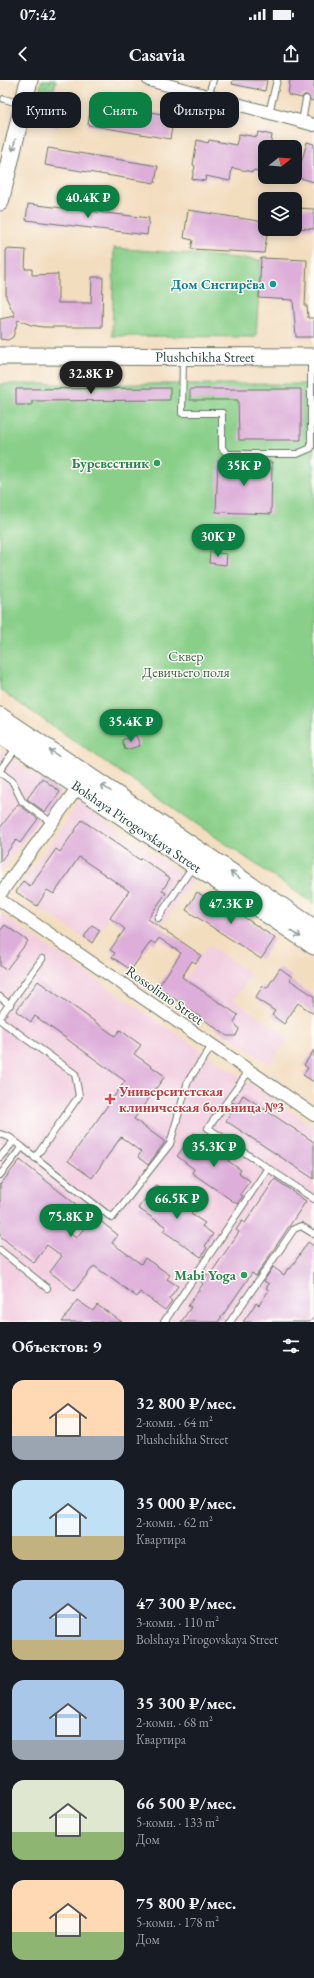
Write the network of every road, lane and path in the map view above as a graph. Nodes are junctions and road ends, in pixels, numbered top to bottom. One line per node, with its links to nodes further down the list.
1 (29, 80): 5 (main road)
2 (148, 80): 6 (street)
3 (213, 80): 7 (lane)
4 (277, 80): 12 (lane)
5 (26, 92)
6 (190, 92)
7 (209, 92)
8 (4, 99): 10 (lane)
9 (306, 99): 13 (lane)
10 (12, 101)
11 (239, 106): 12 (street)
12 (268, 114): 13 (street)
13 (302, 122): 14 (street)
14 (314, 125)
15 (18, 128): 16 (main road, one-way to 16)
16 (0, 202)
17 (0, 356): 18 (main road, Plushchikha Street)
18 (183, 357): 19 (main road, Plushchikha Street); 19 (lane)
19 (313, 357)
20 (0, 716): 24 (main road, Bolshaya Pirogovskaya Street, one-way to 20)
21 (0, 734): 22 (main road, Bolshaya Pirogovskaya Street)
22 (18, 746): 23 (lane); 24 (main road, Bolshaya Pirogovskaya Street)
23 (0, 771): 25 (lane)
24 (82, 781): 25 (street); 26 (main road, Bolshaya Pirogovskaya Street); 30 (main road, Bolshaya Pirogovskaya Street, one-way to 24)
25 (52, 823): 27 (street)
26 (194, 865): 29 (lane); 31 (main road, Bolshaya Pirogovskaya Street, one-way to 31)
27 (0, 894)
28 (0, 900): 36 (street, Rossolimo Street)
29 (158, 918)
30 (314, 928)
31 (314, 946)
32 (42, 959): 34 (lane)
33 (0, 997): 34 (lane)
34 (10, 1005): 35 (lane)
35 (0, 1019): 43 (lane)
36 (212, 1046): 37 (street, Rossolimo Street); 43 (lane)
37 (249, 1071): 38 (street, Rossolimo Street); 44 (lane)
38 (314, 1115)
39 (0, 1134): 40 (lane)
40 (14, 1140): 41 (lane); 42 (lane)
41 (22, 1147): 43 (lane); 45 (lane)
42 (0, 1157)
43 (35, 1158)
44 (268, 1168): 46 (lane); 50 (lane)
45 (0, 1175)
46 (314, 1199)
47 (314, 1234): 51 (lane)
48 (0, 1250): 49 (lane)
49 (47, 1288)
50 (164, 1322)
51 (230, 1322)

